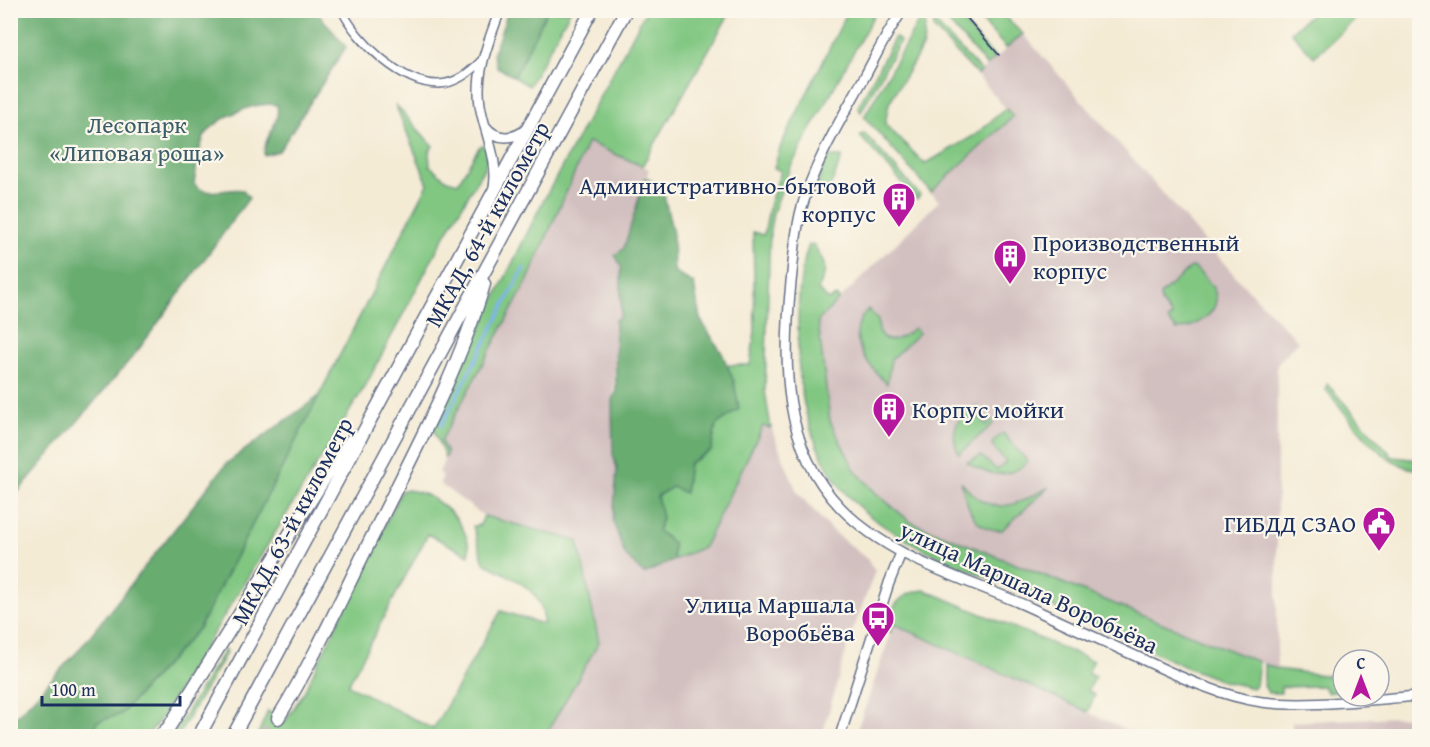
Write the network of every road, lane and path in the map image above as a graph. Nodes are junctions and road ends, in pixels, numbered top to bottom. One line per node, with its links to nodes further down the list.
1 (342, 10): 7 (street)
2 (500, 10): 6 (street)
3 (592, 10): 10 (highway, МКАД, 64-й километр)
4 (626, 10): 12 (highway, МКАД, 64-й километр)
5 (903, 10): 16 (street, улица Маршала Воробьёва)
6 (482, 60): 7 (street); 8 (street)
7 (465, 75): 8 (street)
8 (479, 83): 9 (street)
9 (484, 125): 10 (street); 11 (street)
10 (530, 125): 11 (highway, МКАД, 64-й километр)
11 (492, 195): 13 (highway, МКАД, 64-й километр)
12 (490, 260): 15 (highway, МКАД, 64-й километр); 18 (highway)
13 (422, 326): 14 (highway, МКАД, 63-й километр)
14 (376, 408): 19 (highway); 20 (highway, МКАД, 63-й километр)
15 (384, 458): 21 (highway, МКАД, 63-й километр)
16 (901, 553): 17 (street, улица Маршала Воробьёва); 22 (street)
17 (1419, 696)
18 (278, 718)
19 (160, 736)
20 (199, 736)
21 (233, 736)
22 (840, 736)

